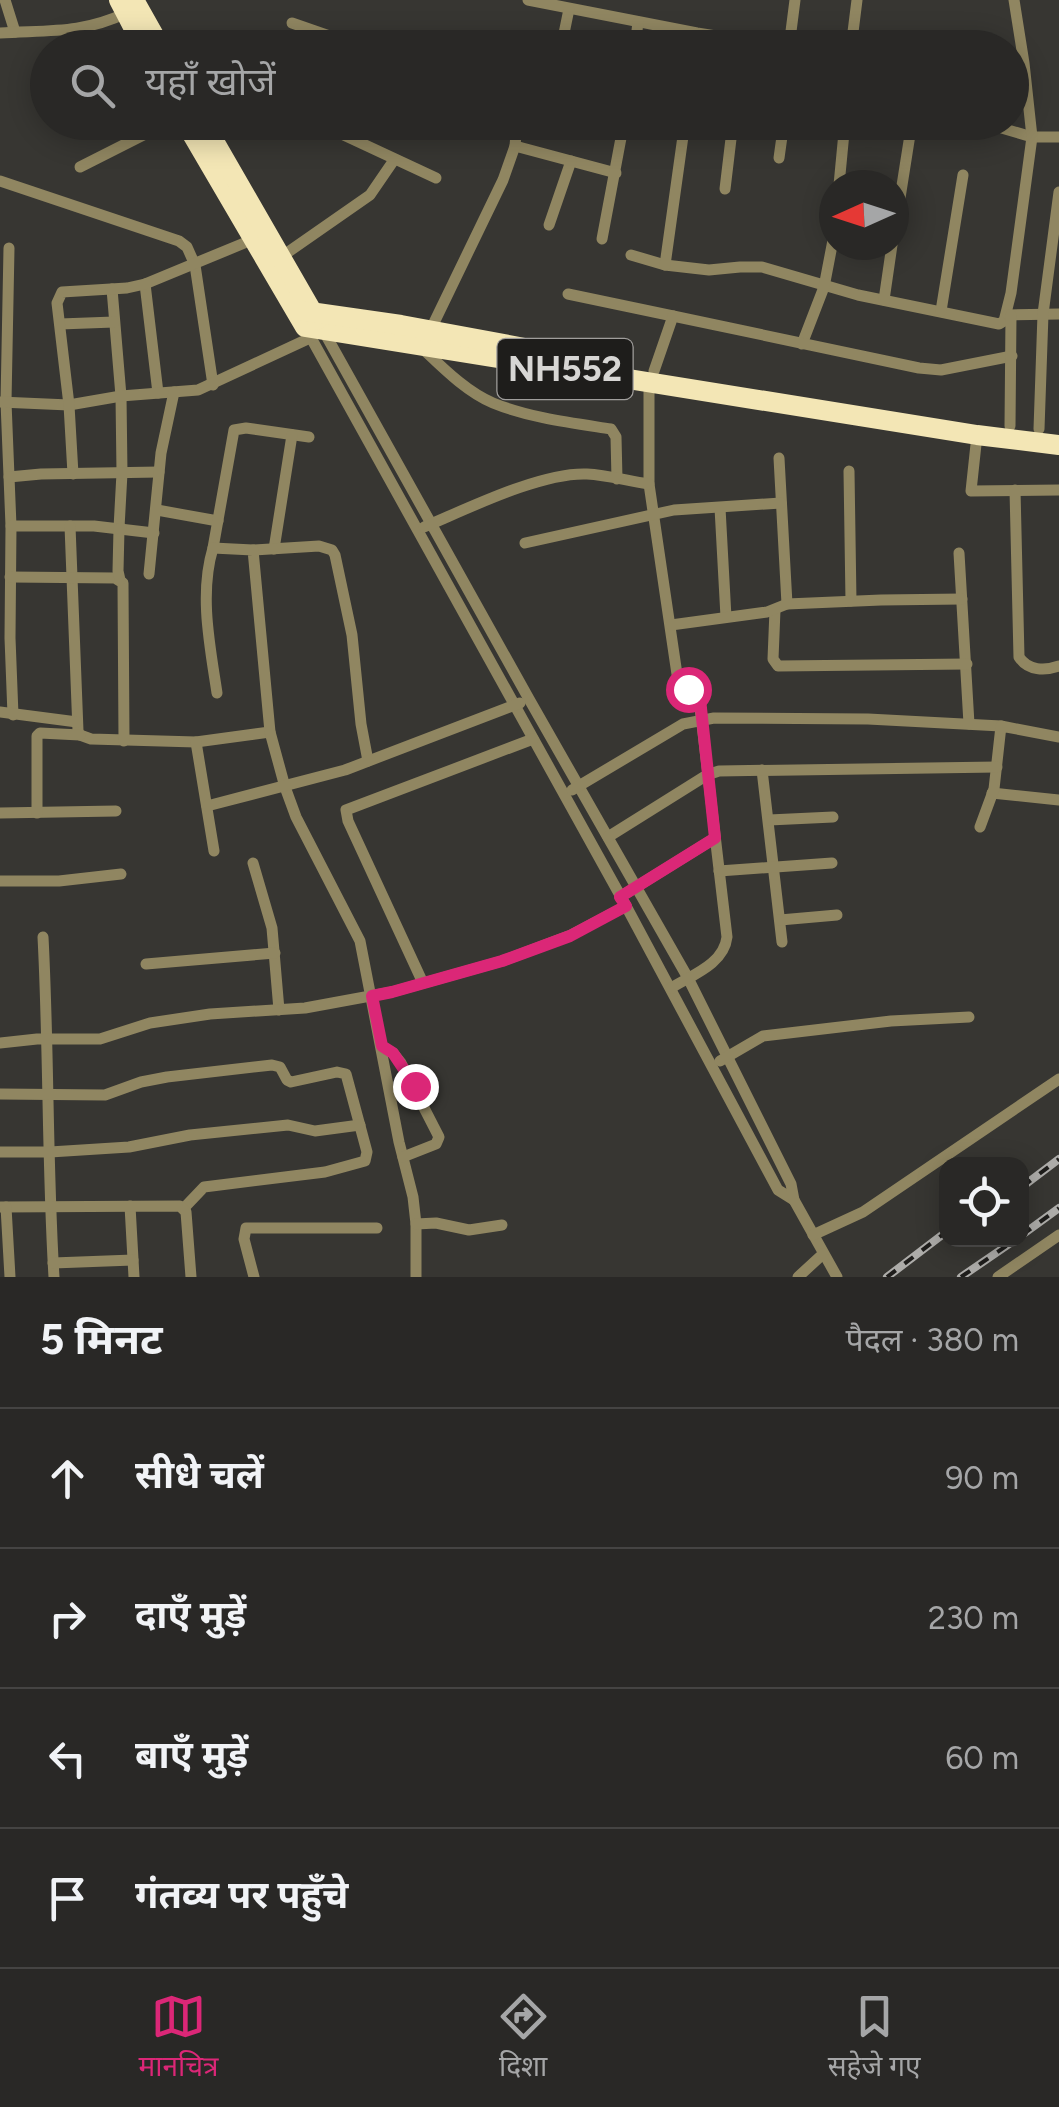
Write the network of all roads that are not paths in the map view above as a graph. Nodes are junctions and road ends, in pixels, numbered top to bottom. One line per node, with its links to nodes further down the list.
1 (6, 0): 20 (street)
2 (528, 0): 7 (street)
3 (795, 0): 17 (street)
4 (857, 0): 18 (street)
5 (1014, 0): 19 (street)
6 (126, 4): 10 (street); 11 (highway); 12 (highway)
7 (569, 10): 8 (street); 14 (street)
8 (638, 22): 15 (street); 16 (street)
9 (292, 24): 13 (street)
10 (70, 30)
11 (137, 30)
12 (147, 30)
13 (310, 30)
14 (565, 30)
15 (637, 30)
16 (681, 30)
17 (792, 30)
18 (853, 30)
19 (1015, 30)
20 (16, 32): 21 (street); 22 (street)
21 (30, 32)
22 (0, 33)
23 (1029, 121): 25 (street)
24 (1029, 136): 25 (street)
25 (1032, 137): 26 (street); 71 (street)
26 (1059, 137)
27 (133, 140): 42 (street)
28 (196, 140): 52 (highway)
29 (213, 140): 57 (highway)
30 (353, 140): 40 (street)
31 (515, 140): 38 (street)
32 (621, 140): 45 (street)
33 (681, 140): 60 (street)
34 (731, 140): 49 (street)
35 (782, 140): 39 (street)
36 (843, 140): 43 (street)
37 (909, 140): 44 (street)
38 (514, 146): 41 (street); 76 (street)
39 (779, 158)
40 (394, 160): 47 (street); 57 (street)
41 (570, 161): 45 (street); 51 (street)
42 (80, 167)
43 (840, 170)
44 (904, 170)
45 (616, 173): 53 (street)
46 (963, 175): 68 (street)
47 (436, 178)
48 (0, 181): 61 (street)
49 (724, 189)
50 (1059, 192): 55 (street)
51 (549, 225)
52 (254, 239): 61 (street); 74 (highway)
53 (602, 240)
54 (9, 248): 62 (street)
55 (1055, 250): 69 (street)
56 (630, 255): 60 (street)
57 (281, 257): 74 (highway)
58 (829, 260): 64 (street)
59 (890, 260): 67 (street)
60 (664, 264): 64 (street)
61 (195, 265): 63 (street); 80 (street)
62 (4, 283): 84 (street)
63 (145, 284): 65 (street); 82 (street)
64 (824, 287): 67 (street); 77 (street)
65 (112, 289): 73 (street); 75 (street)
66 (568, 294): 72 (street)
67 (884, 300): 68 (street)
68 (941, 311): 71 (street)
69 (1043, 314): 70 (street); 71 (street); 87 (street)
70 (1059, 314)
71 (1009, 315): 78 (street)
72 (673, 316): 77 (street); 79 (street)
73 (114, 322): 75 (street); 83 (street)
74 (309, 323): 76 (highway, NH552); 80 (street); 108 (street); 112 (street)
75 (60, 324): 85 (street)
76 (424, 337): 79 (highway, NH552); 99 (street)
77 (802, 344): 78 (street)
78 (1012, 356): 86 (street)
79 (652, 377): 86 (highway, NH552); 89 (highway, NH552); 100 (street)
80 (213, 386): 81 (street)
81 (174, 392): 82 (street); 95 (street)
82 (158, 393): 83 (street)
83 (120, 396): 85 (street); 96 (street)
84 (3, 402): 85 (street); 91 (street)
85 (69, 405): 97 (street)
86 (1010, 426): 87 (highway, NH552)
87 (1049, 431)
88 (292, 434): 90 (street); 107 (street); 116 (street)
89 (977, 435): 92 (highway, NH552); 101 (street)
90 (309, 437)
91 (4, 439): 98 (street)
92 (1059, 445)
93 (779, 458): 103 (street)
94 (849, 471): 124 (street)
95 (159, 472): 96 (street); 105 (street)
96 (122, 473): 97 (street); 111 (street)
97 (73, 474): 98 (street)
98 (9, 477): 109 (street)
99 (617, 479): 100 (street); 108 (street)
100 (648, 484): 106 (street)
101 (1015, 490): 102 (street); 129 (street)
102 (1059, 490)
103 (782, 503): 104 (street); 125 (street)
104 (720, 508): 106 (street); 126 (street)
105 (157, 510): 107 (street); 113 (street)
106 (654, 514): 114 (street); 127 (street)
107 (218, 521): 115 (street)
108 (431, 524): 112 (street); 131 (street)
109 (11, 526): 110 (street); 120 (street)
110 (70, 526): 111 (street); 121 (street)
111 (120, 528): 113 (street); 122 (street)
112 (416, 530): 132 (street)
113 (154, 533): 119 (street)
114 (525, 543)
115 (213, 548): 117 (street); 130 (street)
116 (274, 548): 117 (street); 143 (street)
117 (252, 550): 138 (street)
118 (959, 553): 123 (street)
119 (149, 574)
120 (10, 577): 121 (street); 133 (street)
121 (71, 578): 122 (street); 137 (street)
122 (120, 580): 141 (street)
123 (962, 599): 124 (street); 128 (street)
124 (851, 601): 125 (street)
125 (781, 607): 126 (street); 128 (street)
126 (726, 617): 127 (street)
127 (670, 624): 134 (street)
128 (967, 664): 135 (street)
129 (1059, 666)
130 (217, 693)
131 (528, 699): 132 (street); 147 (street)
132 (515, 706): 140 (street); 143 (street)
133 (6, 714): 137 (street)
134 (702, 719): 135 (street); 146 (street); 147 (street)
135 (969, 724): 136 (street)
136 (1001, 726): 139 (street); 144 (street)
137 (78, 728): 141 (street); 154 (street)
138 (270, 732): 142 (street); 148 (street)
139 (1059, 737)
140 (533, 738): 150 (street); 177 (street)
141 (124, 741): 142 (street)
142 (196, 742): 152 (street)
143 (368, 761): 148 (street)
144 (997, 767): 145 (street); 149 (street)
145 (762, 770): 146 (street); 157 (street)
146 (707, 775): 159 (street); 160 (street)
147 (578, 786): 150 (street); 159 (street)
148 (286, 787): 152 (street); 179 (street)
149 (992, 793): 151 (street); 158 (street)
150 (564, 794): 169 (street)
151 (1059, 800)
152 (207, 806): 161 (street)
153 (116, 811): 154 (street)
154 (37, 812): 155 (street)
155 (0, 813)
156 (833, 817): 157 (street)
157 (769, 820): 164 (street)
158 (980, 827)
159 (608, 837): 168 (street)
160 (715, 838): 165 (street); 168 (street)
161 (214, 851)
162 (253, 863): 174 (street)
163 (832, 864): 164 (street)
164 (774, 867): 165 (street); 171 (street)
165 (719, 870): 176 (street)
166 (121, 874): 167 (street)
167 (0, 881)
168 (637, 887): 169 (street); 176 (street)
169 (623, 901): 177 (street); 178 (street)
170 (837, 915): 171 (street)
171 (780, 920): 173 (street)
172 (43, 937): 182 (street)
173 (782, 942)
174 (275, 954): 175 (street); 180 (street)
175 (146, 964)
176 (688, 978): 178 (street); 185 (street)
177 (423, 983): 179 (street)
178 (671, 988): 186 (street)
179 (372, 996): 180 (street); 184 (street)
180 (279, 1010): 182 (street)
181 (969, 1017): 185 (street)
182 (48, 1040): 183 (street); 189 (street)
183 (0, 1043)
184 (382, 1046): 193 (street); 193 (street)
185 (727, 1057): 186 (street); 194 (street)
186 (712, 1066): 194 (street)
187 (1059, 1080): 203 (street)
188 (0, 1094): 189 (street)
189 (49, 1094): 190 (street); 192 (street)
190 (360, 1125): 192 (street); 198 (street)
191 (0, 1152): 192 (street)
192 (50, 1152): 197 (street)
193 (403, 1157): 199 (street)
194 (794, 1200): 203 (street)
195 (130, 1206): 197 (street); 198 (street); 205 (street)
196 (3, 1207): 197 (street); 207 (street)
197 (50, 1207): 206 (street)
198 (184, 1208): 210 (street)
199 (416, 1224): 200 (street); 212 (street)
200 (502, 1226)
201 (377, 1228): 211 (street)
202 (1059, 1235): 215 (street)
203 (813, 1236): 204 (street)
204 (823, 1254): 213 (street); 214 (street)
205 (133, 1260): 206 (street); 209 (street)
206 (53, 1263): 208 (street)
207 (10, 1277)
208 (54, 1277)
209 (134, 1277)
210 (191, 1277)
211 (254, 1277)
212 (416, 1277)
213 (798, 1277)
214 (837, 1277)
215 (998, 1277)

